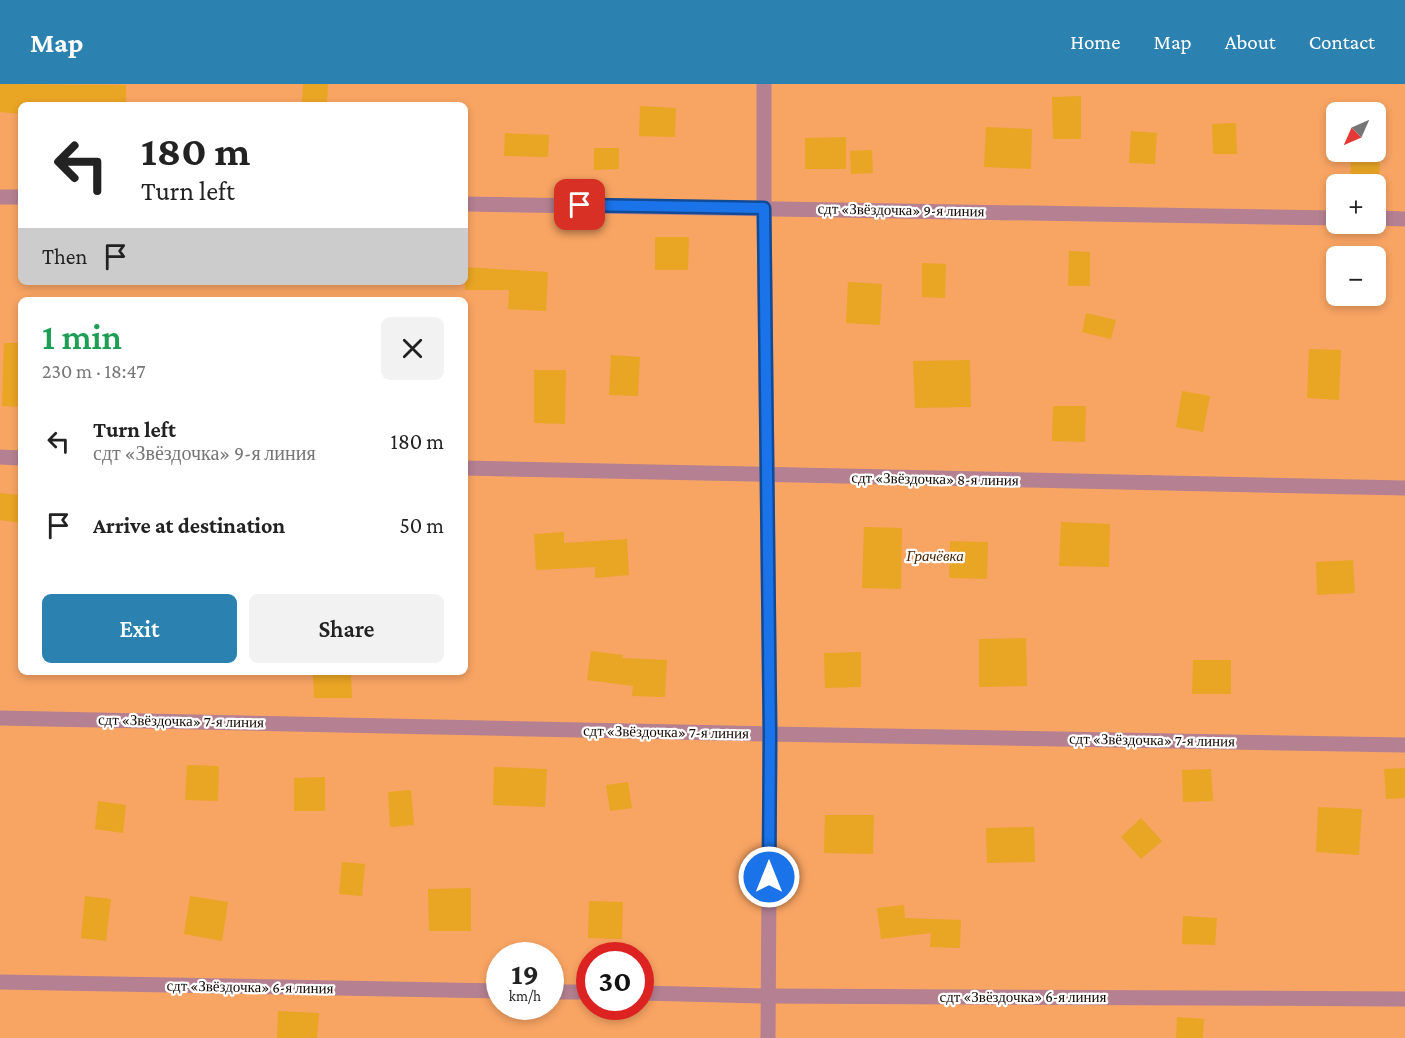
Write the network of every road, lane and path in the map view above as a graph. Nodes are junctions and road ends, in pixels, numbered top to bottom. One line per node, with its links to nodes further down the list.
1 (764, 84): 5 (street)
2 (0, 197): 3 (street)
3 (18, 197)
4 (468, 204): 5 (street, сдт «Звёздочка» 9-я линия)
5 (764, 208): 6 (street, сдт «Звёздочка» 9-я линия); 12 (street)
6 (1326, 218)
7 (1386, 218): 8 (street)
8 (1405, 219)
9 (0, 457): 10 (street)
10 (18, 458)
11 (468, 468): 12 (street, сдт «Звёздочка» 8-я линия)
12 (767, 475): 13 (street, сдт «Звёздочка» 8-я линия); 15 (street)
13 (1405, 488)
14 (0, 718): 15 (street, сдт «Звёздочка» 7-я линия)
15 (770, 734): 16 (street, сдт «Звёздочка» 7-я линия); 20 (street)
16 (1405, 745)
17 (0, 982): 18 (street, сдт «Звёздочка» 6-я линия)
18 (486, 991)
19 (654, 993): 20 (street, сдт «Звёздочка» 6-я линия)
20 (768, 996): 21 (street, сдт «Звёздочка» 6-я линия); 22 (street)
21 (1405, 999)
22 (768, 1038)

